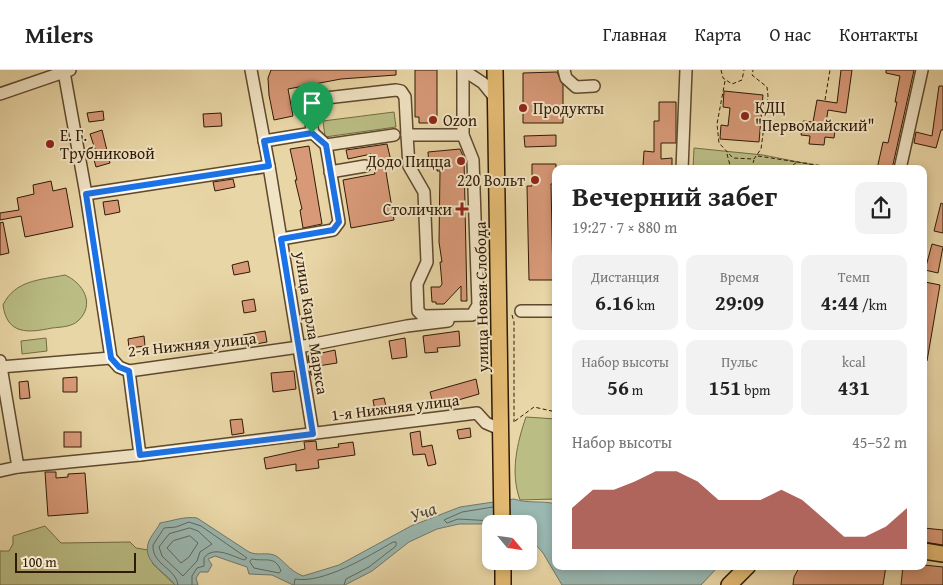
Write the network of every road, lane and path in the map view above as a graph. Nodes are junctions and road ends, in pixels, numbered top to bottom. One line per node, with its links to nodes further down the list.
1 (32, 70): 15 (street)
2 (251, 70): 24 (street, улица Карла Маркса)
3 (495, 70): 18 (main road, улица Новая Слобода)
4 (564, 70): 16 (street)
5 (686, 70): 31 (street)
6 (721, 70): 14 (path)
7 (744, 70): 12 (path)
8 (753, 70): 13 (path)
9 (830, 70): 19 (path)
10 (922, 70): 37 (street)
11 (67, 71): 15 (street); 41 (street, 2-я Нижняя улица)
12 (744, 74): 13 (path); 14 (path)
13 (752, 75): 27 (path)
14 (725, 81): 26 (path)
15 (36, 82): 17 (street)
16 (594, 86)
17 (0, 94)
18 (496, 99): 22 (street); 51 (main road, улица Новая Слобода)
19 (825, 100)
20 (312, 133): 23 (street); 24 (street); 25 (street)
21 (394, 135): 25 (street)
22 (463, 135): 23 (street); 23 (street)
23 (407, 136)
24 (264, 141): 38 (street, улица Карла Маркса)
25 (326, 145): 40 (street)
26 (727, 154): 28 (path); 32 (path)
27 (758, 156): 28 (path); 29 (path)
28 (754, 159): 33 (path)
29 (797, 161): 30 (path); 34 (path)
30 (806, 162): 35 (path); 36 (path)
31 (682, 165)
32 (730, 165)
33 (753, 165)
34 (792, 165)
35 (806, 165)
36 (822, 165)
37 (901, 165)
38 (269, 166): 41 (street); 42 (street, улица Карла Маркса)
39 (365, 166): 40 (street)
40 (330, 172): 42 (street)
41 (86, 194): 47 (street, 2-я Нижняя улица)
42 (281, 239): 46 (street, улица Карла Маркса)
43 (552, 311): 44 (street)
44 (516, 312): 50 (path)
45 (448, 321): 46 (street, 2-я Нижняя улица)
46 (299, 347): 49 (street, 2-я Нижняя улица); 52 (street, улица Карла Маркса)
47 (111, 358): 48 (street); 49 (street, 2-я Нижняя улица)
48 (0, 365): 54 (street)
49 (129, 371): 53 (street)
50 (552, 411)
51 (500, 429): 52 (street, 1-я Нижняя улица); 56 (main road, улица Новая Слобода)
52 (313, 434): 53 (street, 1-я Нижняя улица)
53 (140, 455): 54 (street, 1-я Нижняя улица)
54 (18, 467): 55 (street, 1-я Нижняя улица)
55 (0, 471)
56 (502, 515)
57 (927, 551): 58 (main road)
58 (943, 554)
59 (503, 570): 61 (main road)
60 (744, 570): 62 (main road)
61 (503, 585)
62 (729, 585)

